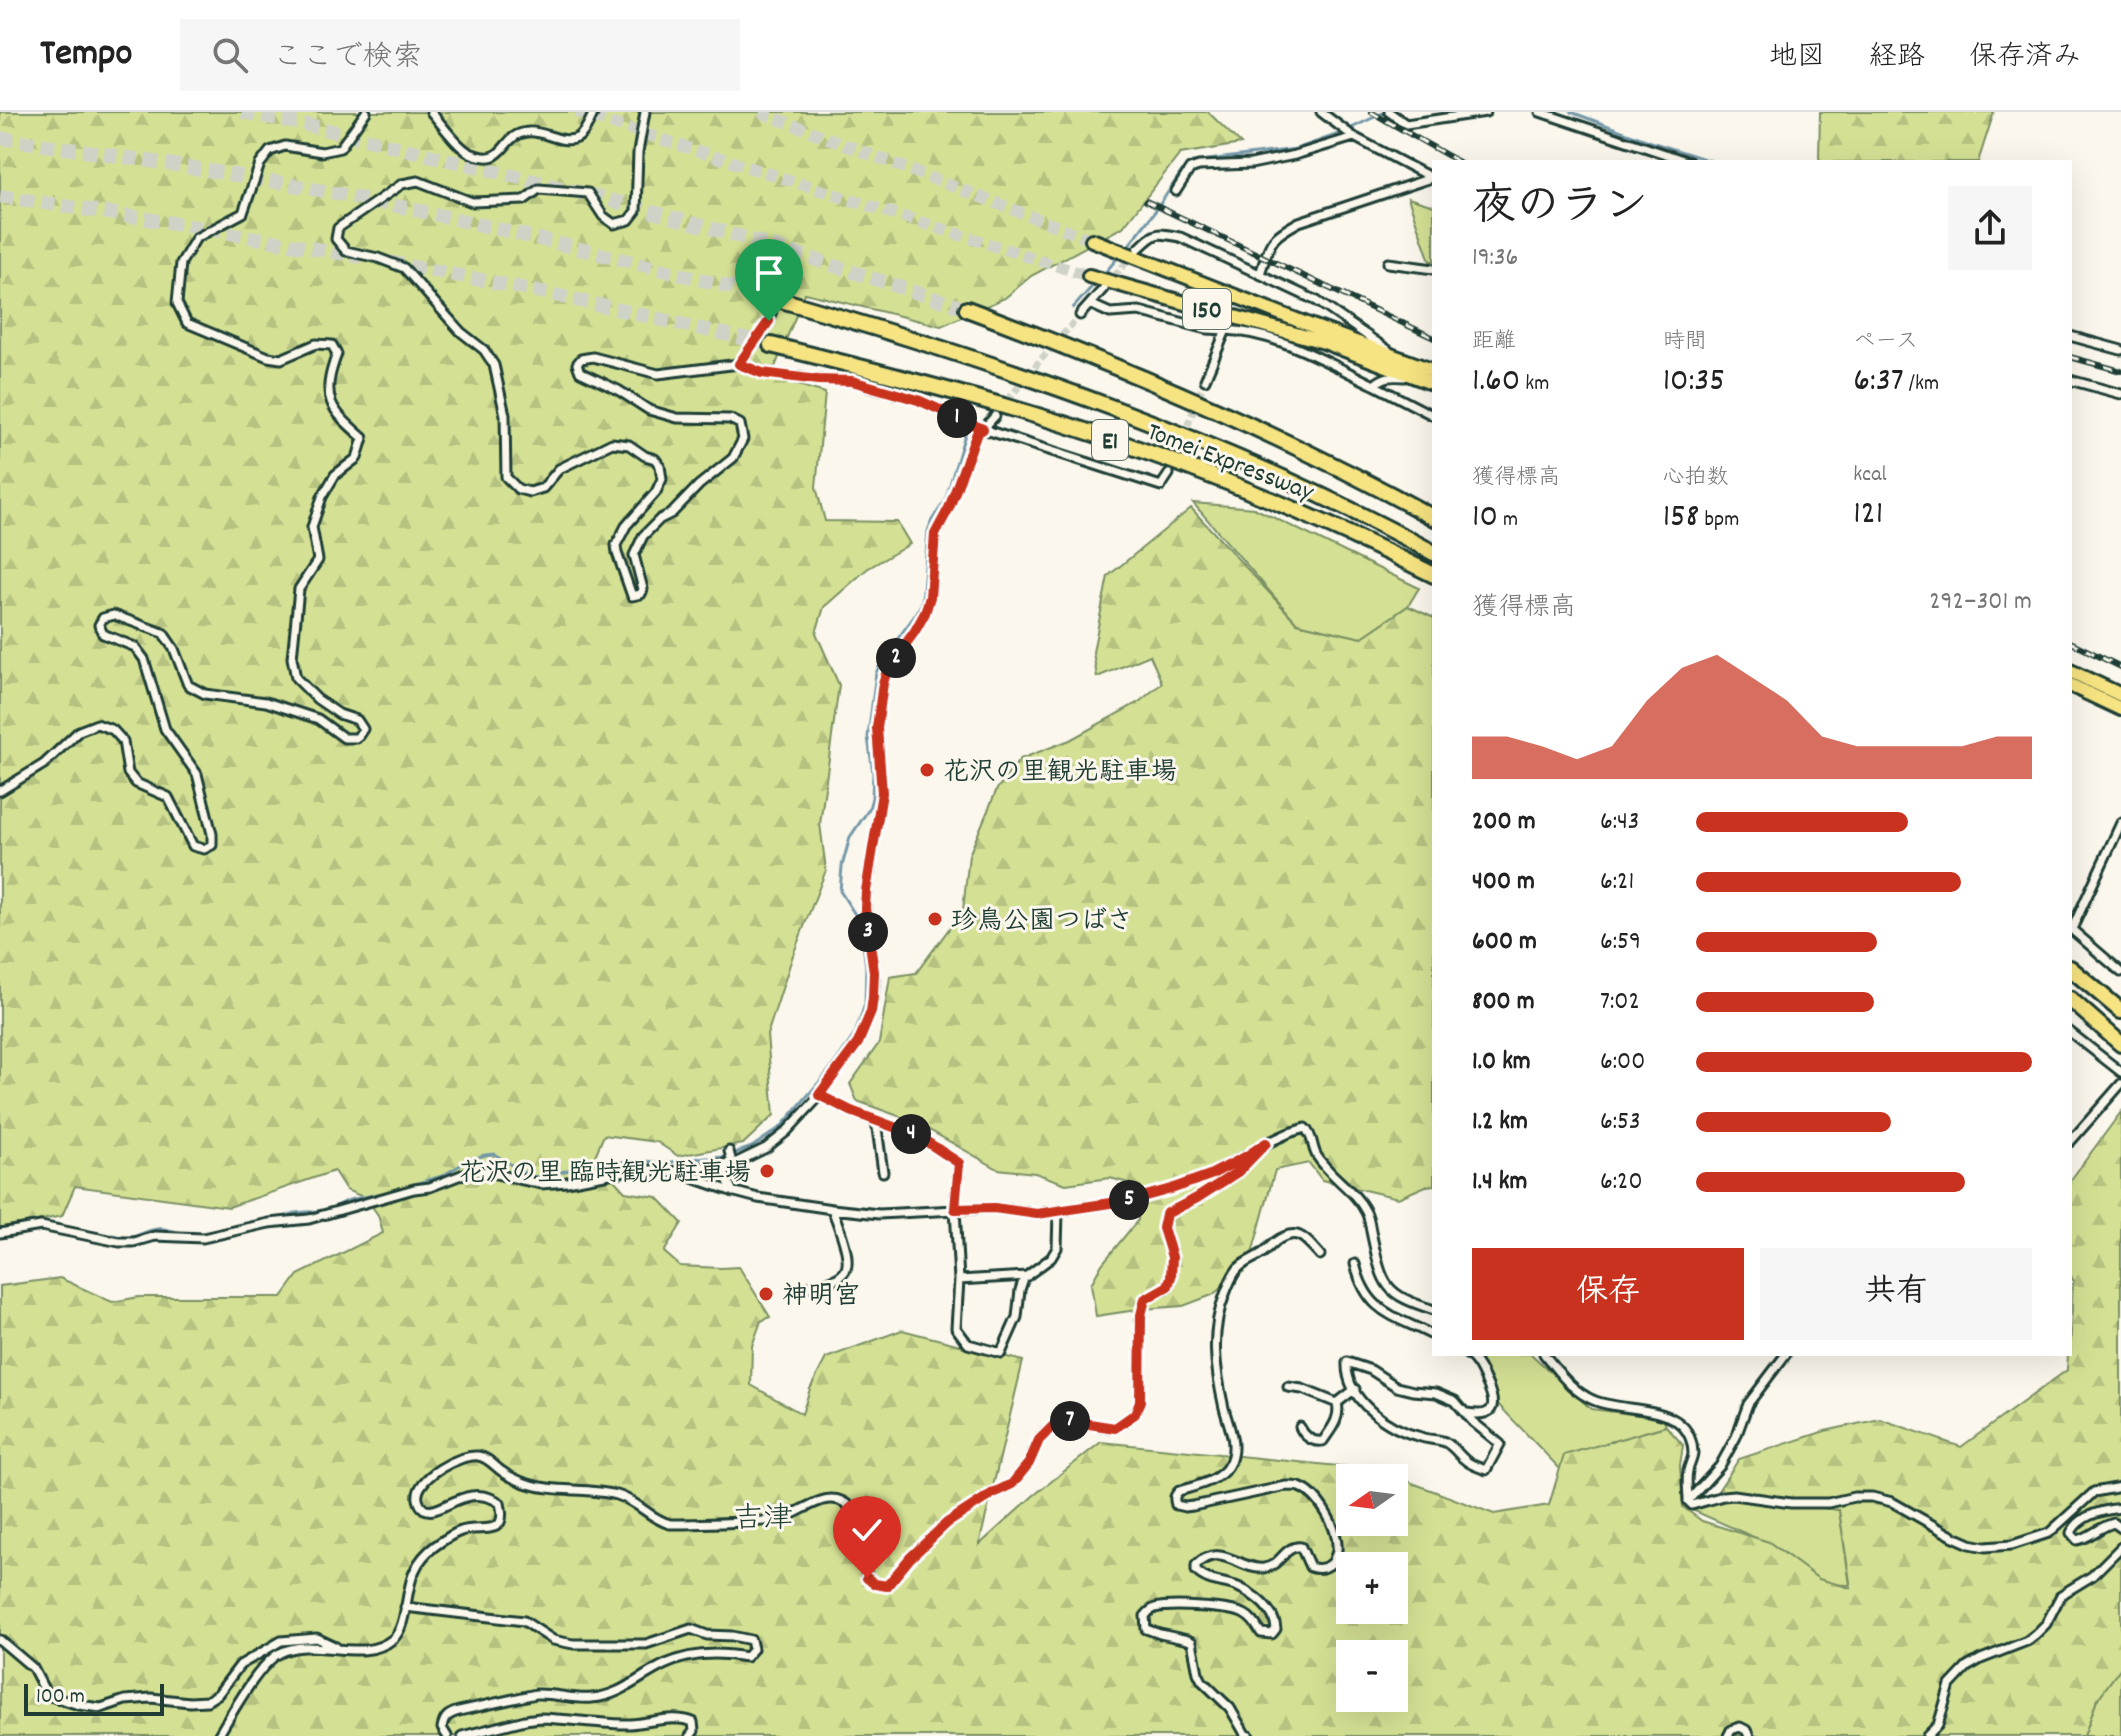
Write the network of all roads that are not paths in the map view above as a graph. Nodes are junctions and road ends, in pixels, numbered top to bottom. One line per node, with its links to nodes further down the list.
1 (366, 112): 47 (street)
2 (431, 112): 3 (street)
3 (594, 112)
4 (645, 112): 29 (street)
5 (1321, 112): 9 (street)
6 (1486, 112): 8 (street)
7 (1540, 112): 10 (street)
8 (1391, 114)
9 (1354, 137): 11 (street); 12 (street)
10 (1683, 160)
11 (1432, 178): 17 (street)
12 (1176, 191)
13 (1092, 240): 28 (highway, 150)
14 (1138, 249): 17 (street)
15 (1388, 263): 16 (street)
16 (1432, 269)
17 (1260, 274): 28 (street)
18 (1089, 276): 33 (highway, 150)
19 (1104, 288): 21 (street)
20 (780, 292): 29 (street); 41 (highway, Tomei Expressway / E1)
21 (1090, 304): 23 (street); 24 (street)
22 (967, 309): 40 (highway, Tomei Expressway)
23 (1080, 315)
24 (1226, 330): 31 (street); 34 (street)
25 (2072, 337): 27 (street)
26 (771, 345): 42 (highway, Tomei Expressway / E1)
27 (2121, 350)
28 (1401, 359): 30 (highway, 150)
29 (739, 364): 38 (street)
30 (1432, 370)
31 (1205, 380)
32 (2072, 381): 35 (street)
33 (1428, 382): 34 (street)
34 (1374, 385): 36 (street)
35 (2121, 394)
36 (1432, 415)
37 (995, 416): 38 (street)
38 (983, 429): 39 (street); 59 (street)
39 (1169, 474)
40 (1432, 517)
41 (1432, 552)
42 (1432, 574)
43 (2072, 672): 45 (highway)
44 (2072, 686): 46 (highway)
45 (2121, 695)
46 (2121, 709)
47 (0, 791)
48 (2121, 823): 49 (street)
49 (2072, 926)
50 (2072, 929): 52 (street)
51 (2072, 970): 54 (highway)
52 (2121, 972)
53 (2072, 1001): 56 (highway)
54 (2121, 1011)
55 (2072, 1034): 57 (street)
56 (2121, 1044)
57 (2121, 1072)
58 (2121, 1084): 61 (street)
59 (819, 1095): 60 (street); 64 (street)
60 (876, 1121): 66 (street); 69 (street)
61 (2072, 1140)
62 (1266, 1143): 70 (street); 77 (street); 92 (street)
63 (729, 1151): 64 (street)
64 (730, 1163): 65 (street); 67 (street)
65 (669, 1172): 67 (street); 71 (street)
66 (883, 1172)
67 (733, 1192): 68 (street)
68 (832, 1209): 69 (street); 76 (street)
69 (955, 1209): 70 (street); 75 (street)
70 (1058, 1212): 74 (street)
71 (0, 1233)
72 (1320, 1255): 99 (street)
73 (1355, 1264): 78 (street)
74 (1027, 1276): 75 (street); 75 (street)
75 (959, 1280)
76 (804, 1288)
77 (1432, 1309)
78 (1432, 1335)
79 (1470, 1356): 85 (street)
80 (1546, 1356): 88 (street)
81 (1784, 1356): 88 (street)
82 (1288, 1387): 84 (street)
83 (1355, 1389): 84 (street); 85 (street); 85 (street)
84 (1337, 1403): 86 (street)
85 (1467, 1413)
86 (1300, 1427)
87 (2121, 1487): 88 (street)
88 (1688, 1501)
89 (2121, 1508): 90 (street)
90 (2121, 1528)
91 (2121, 1547): 102 (street)
92 (405, 1607): 94 (street); 96 (street)
93 (0, 1640): 94 (street)
94 (342, 1649): 95 (street)
95 (218, 1736)
96 (447, 1736)
97 (462, 1736): 98 (street)
98 (690, 1736)
99 (1249, 1736)
100 (1728, 1736): 101 (street)
101 (1749, 1736)
102 (1927, 1736)

